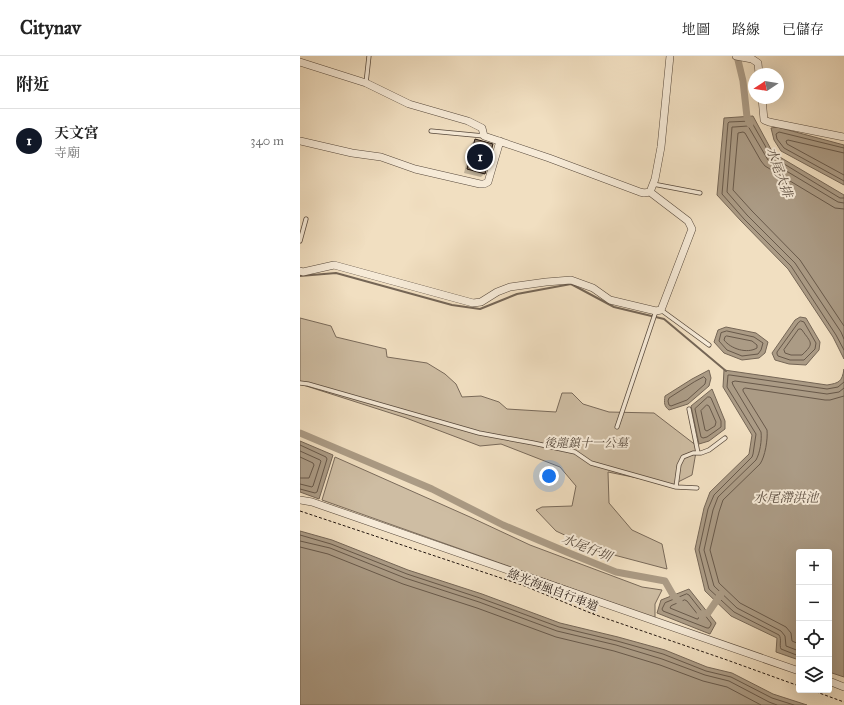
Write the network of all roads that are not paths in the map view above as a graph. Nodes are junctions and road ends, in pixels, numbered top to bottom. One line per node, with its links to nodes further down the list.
1 (369, 56): 6 (lane)
2 (670, 56): 13 (street)
3 (736, 56): 5 (street)
4 (300, 62): 6 (street)
5 (758, 68)
6 (366, 83): 9 (street)
7 (763, 104): 10 (street)
8 (431, 131): 9 (lane)
9 (484, 136): 11 (street)
10 (844, 137)
11 (500, 141): 12 (street); 14 (street)
12 (300, 142)
13 (653, 184): 14 (street); 15 (lane)
14 (650, 192): 19 (street)
15 (700, 193)
16 (306, 219): 17 (lane)
17 (300, 241)
18 (300, 271): 19 (street)
19 (657, 312): 20 (lane); 23 (lane)
20 (709, 345)
21 (300, 383): 26 (lane)
22 (689, 409): 25 (lane)
23 (617, 427)
24 (725, 438): 25 (lane)
25 (698, 453): 26 (lane)
26 (676, 487): 27 (lane)
27 (697, 488)
28 (300, 500): 29 (street)
29 (796, 670)
30 (832, 683): 31 (street)
31 (844, 687)

